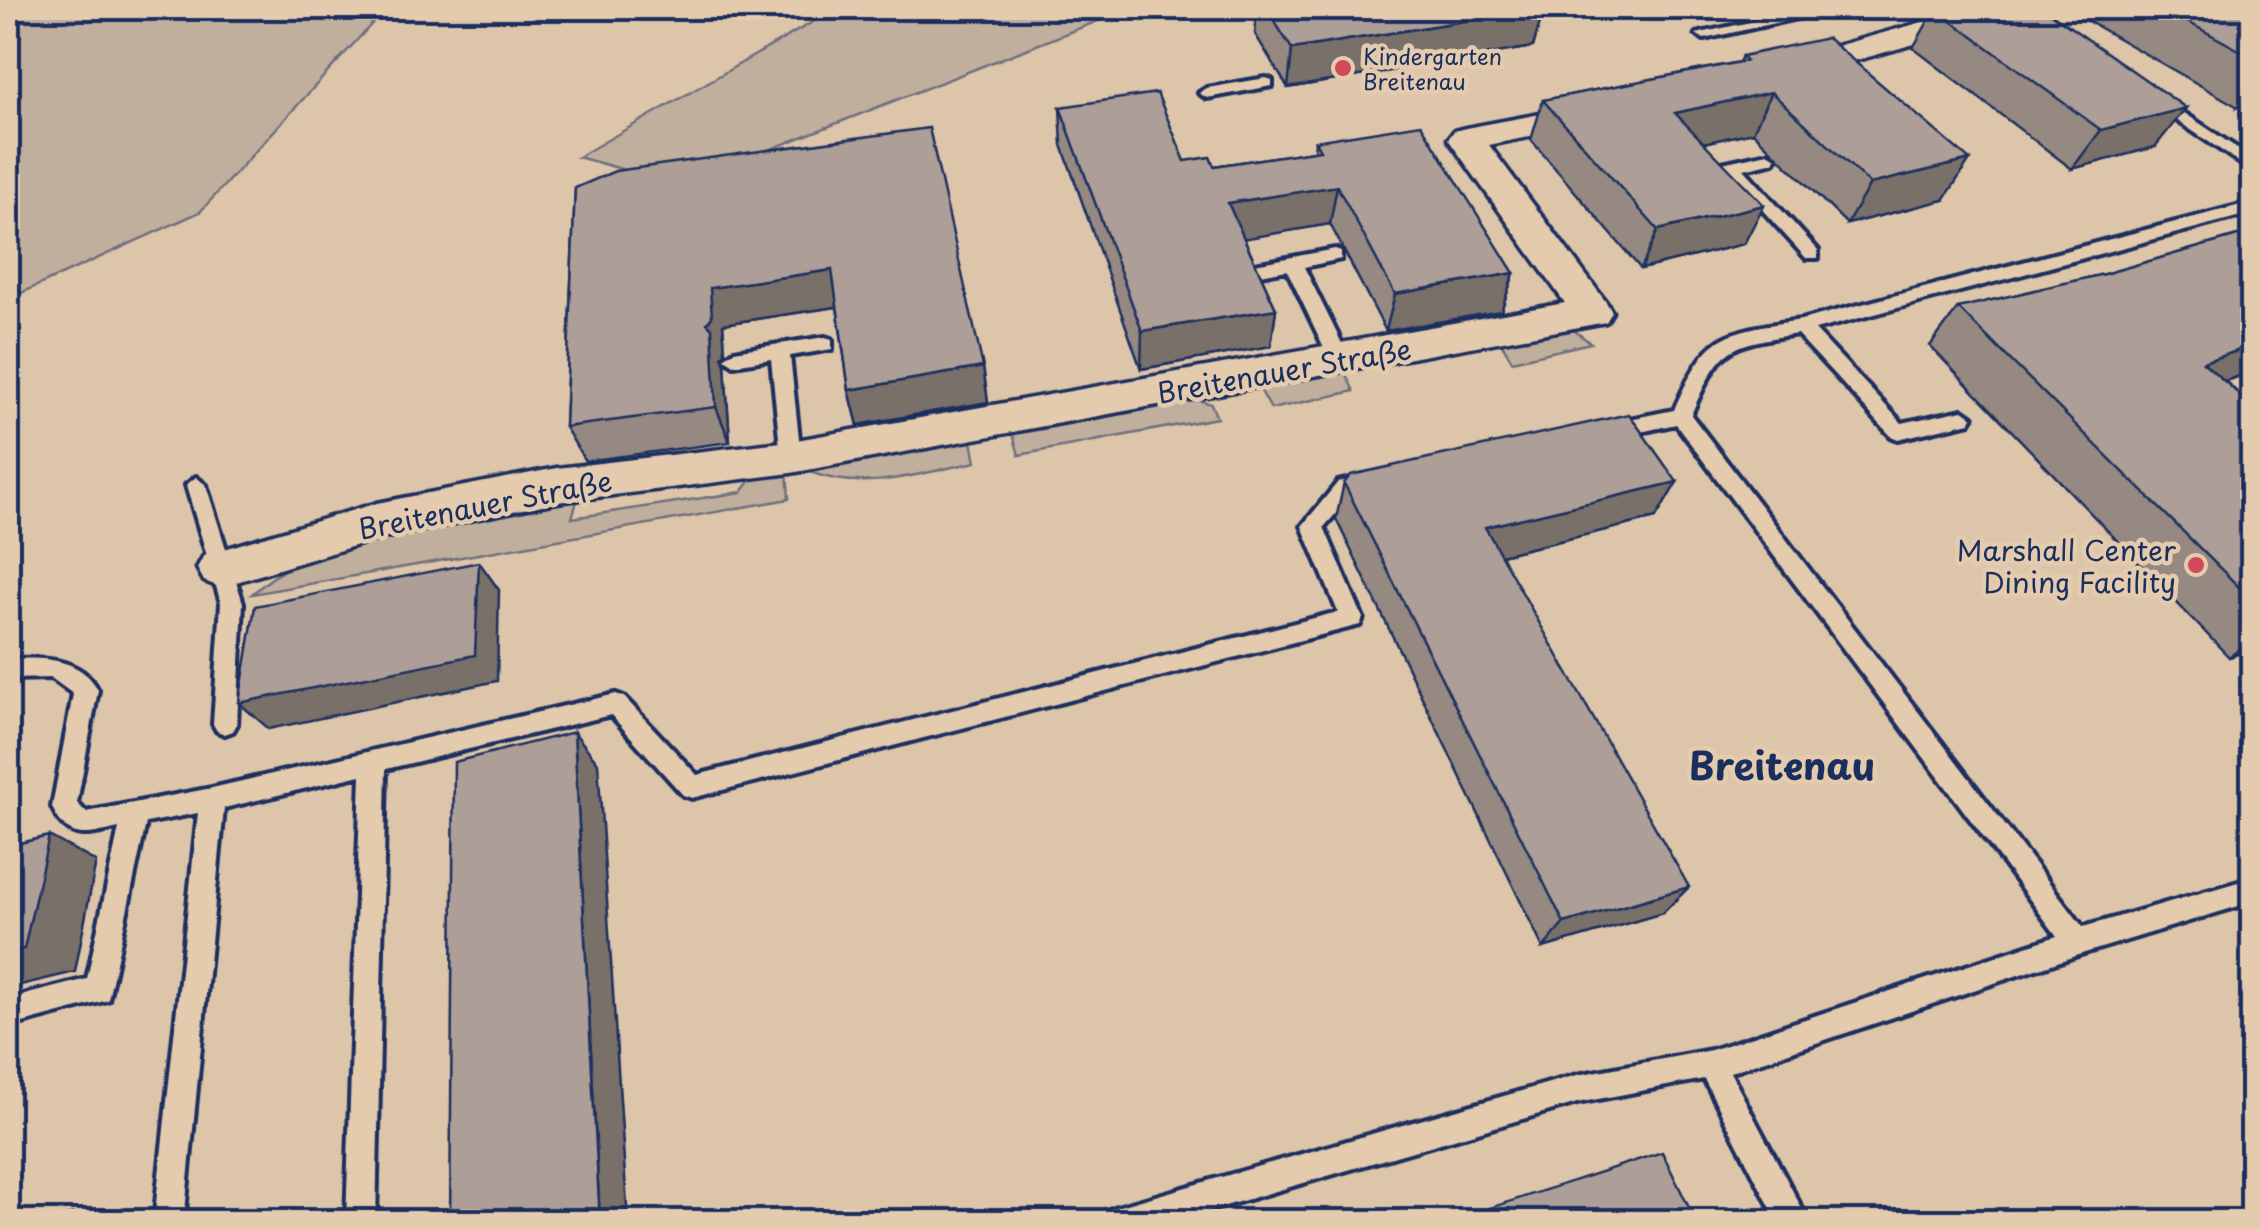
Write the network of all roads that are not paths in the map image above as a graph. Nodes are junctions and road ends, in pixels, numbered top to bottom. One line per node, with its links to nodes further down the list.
1 (1834, 8): 3 (lane)
2 (2006, 8): 4 (street)
3 (1704, 34)
4 (1758, 77)
5 (1266, 83): 7 (lane)
6 (2142, 90): 11 (lane)
7 (1207, 92)
8 (1638, 105): 22 (street, Breitenauer Straße)
9 (1768, 158): 10 (lane)
10 (1732, 166): 12 (lane); 14 (lane)
11 (2252, 166)
12 (1696, 175)
13 (2252, 208): 18 (lane)
14 (1812, 254)
15 (1334, 255): 16 (lane)
16 (1293, 263): 17 (lane); 22 (lane)
17 (1255, 270)
18 (1801, 327): 23 (lane); 24 (lane)
19 (824, 344): 20 (lane)
20 (780, 351): 21 (lane); 26 (lane)
21 (734, 358)
22 (1340, 360): 26 (street, Breitenauer Straße)
23 (1681, 416): 25 (lane); 36 (lane)
24 (1962, 417)
25 (1588, 436)
26 (791, 457): 29 (street, Breitenauer Straße)
27 (1382, 480): 32 (lane)
28 (196, 485): 29 (lane)
29 (220, 568): 31 (lane)
30 (8, 670): 34 (lane)
31 (225, 724)
32 (374, 758): 33 (lane); 40 (lane)
33 (212, 799): 34 (lane); 39 (lane)
34 (134, 814): 37 (lane)
35 (2252, 890): 36 (lane)
36 (2078, 942): 38 (lane)
37 (8, 1013)
38 (1712, 1064): 41 (lane); 42 (lane)
39 (170, 1222)
40 (361, 1222)
41 (1117, 1222)
42 (1794, 1222)

